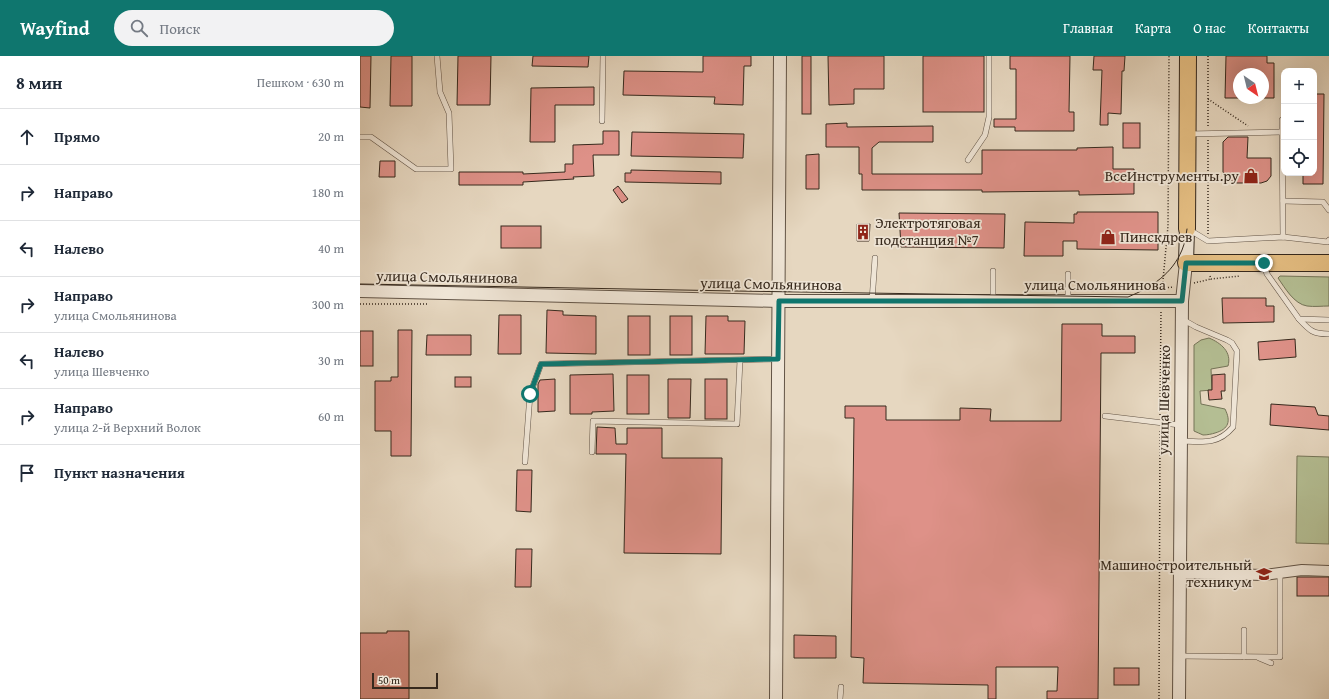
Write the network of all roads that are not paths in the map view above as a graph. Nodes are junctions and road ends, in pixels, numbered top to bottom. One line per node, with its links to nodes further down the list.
1 (437, 56): 9 (lane)
2 (603, 56): 6 (lane)
3 (780, 56): 24 (street)
4 (989, 56): 11 (lane)
5 (1188, 56): 8 (main road)
6 (602, 121)
7 (1281, 132): 8 (lane)
8 (1188, 134): 14 (main road)
9 (360, 137)
10 (1282, 140): 12 (lane)
11 (968, 160)
12 (1283, 201): 13 (lane); 15 (lane)
13 (1329, 210)
14 (1187, 229): 15 (lane); 18 (main road, улица Шевченко)
15 (1283, 237): 16 (lane)
16 (1329, 242)
17 (875, 258): 25 (lane)
18 (1186, 263): 19 (main road); 27 (street, улица Шевченко)
19 (1264, 263): 20 (main road); 30 (lane)
20 (1329, 263)
21 (992, 271): 26 (lane)
22 (1068, 274): 28 (lane)
23 (360, 291): 24 (street, улица Смольянинова)
24 (779, 301): 25 (street, улица Смольянинова); 33 (street)
25 (872, 301): 26 (street, улица Смольянинова)
26 (993, 301): 28 (street, улица Смольянинова)
27 (1182, 301): 28 (street, улица Смольянинова); 29 (street, улица Шевченко)
28 (1068, 302)
29 (1182, 319): 36 (street, улица Шевченко); 37 (lane)
30 (1299, 319): 31 (lane); 32 (lane)
31 (1329, 320)
32 (1329, 334)
33 (778, 359): 34 (lane); 49 (street)
34 (740, 360): 38 (lane); 39 (lane)
35 (1105, 416): 36 (lane)
36 (1180, 424): 37 (street, улица Шевченко)
37 (1180, 441): 41 (street, улица Шевченко)
38 (592, 452)
39 (525, 462)
40 (1329, 571): 42 (street)
41 (1181, 573): 42 (street); 44 (street, улица Шевченко)
42 (1280, 573): 46 (lane)
43 (1244, 630): 45 (lane)
44 (1180, 656): 45 (lane); 51 (street, улица Шевченко)
45 (1244, 657): 46 (lane)
46 (1254, 657): 47 (lane)
47 (1271, 663)
48 (841, 686): 50 (lane)
49 (776, 699)
50 (840, 699)
51 (1179, 699)

